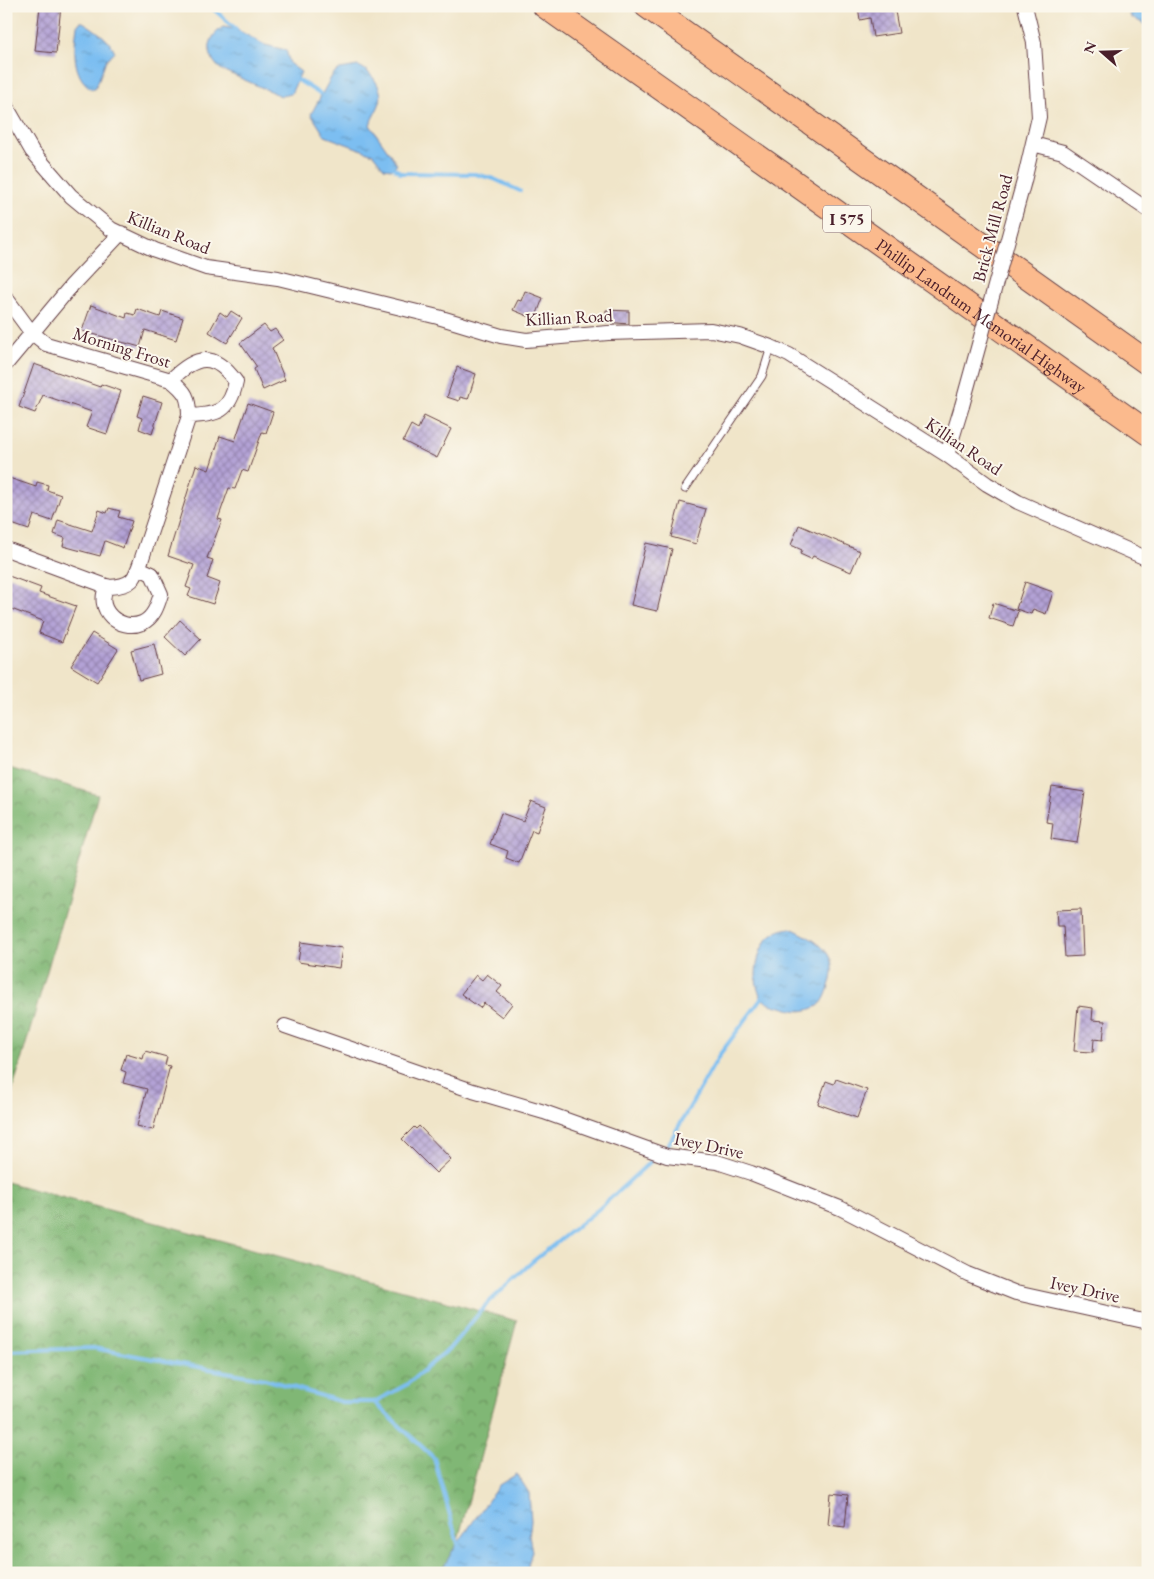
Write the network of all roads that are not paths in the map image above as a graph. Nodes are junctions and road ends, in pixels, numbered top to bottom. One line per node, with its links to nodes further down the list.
1 (545, 6): 15 (highway, Phillip Landrum Memorial Highway / I 575)
2 (647, 6): 11 (highway)
3 (1025, 6): 5 (street, Brick Mill Road)
4 (6, 106): 7 (street, Killian Road)
5 (1033, 144): 6 (street); 16 (street, Brick Mill Road, bridge)
6 (1148, 210)
7 (120, 233): 9 (street); 10 (street, Killian Road)
8 (6, 298): 9 (street, Morning Frost)
9 (31, 332): 12 (street); 13 (street, Morning Frost)
10 (771, 347): 16 (street, Killian Road); 17 (lane)
11 (1148, 363)
12 (6, 364)
13 (171, 380): 14 (street, Morning Frost); 14 (street)
14 (189, 416): 20 (street, Morning Frost)
15 (1148, 433)
16 (946, 455): 19 (street, Killian Road)
17 (685, 489)
18 (6, 549): 21 (street)
19 (1148, 560)
20 (139, 568): 21 (street, Morning Frost); 21 (street)
21 (107, 586)
22 (285, 1026): 23 (street, Ivey Drive)
23 (1148, 1322)

